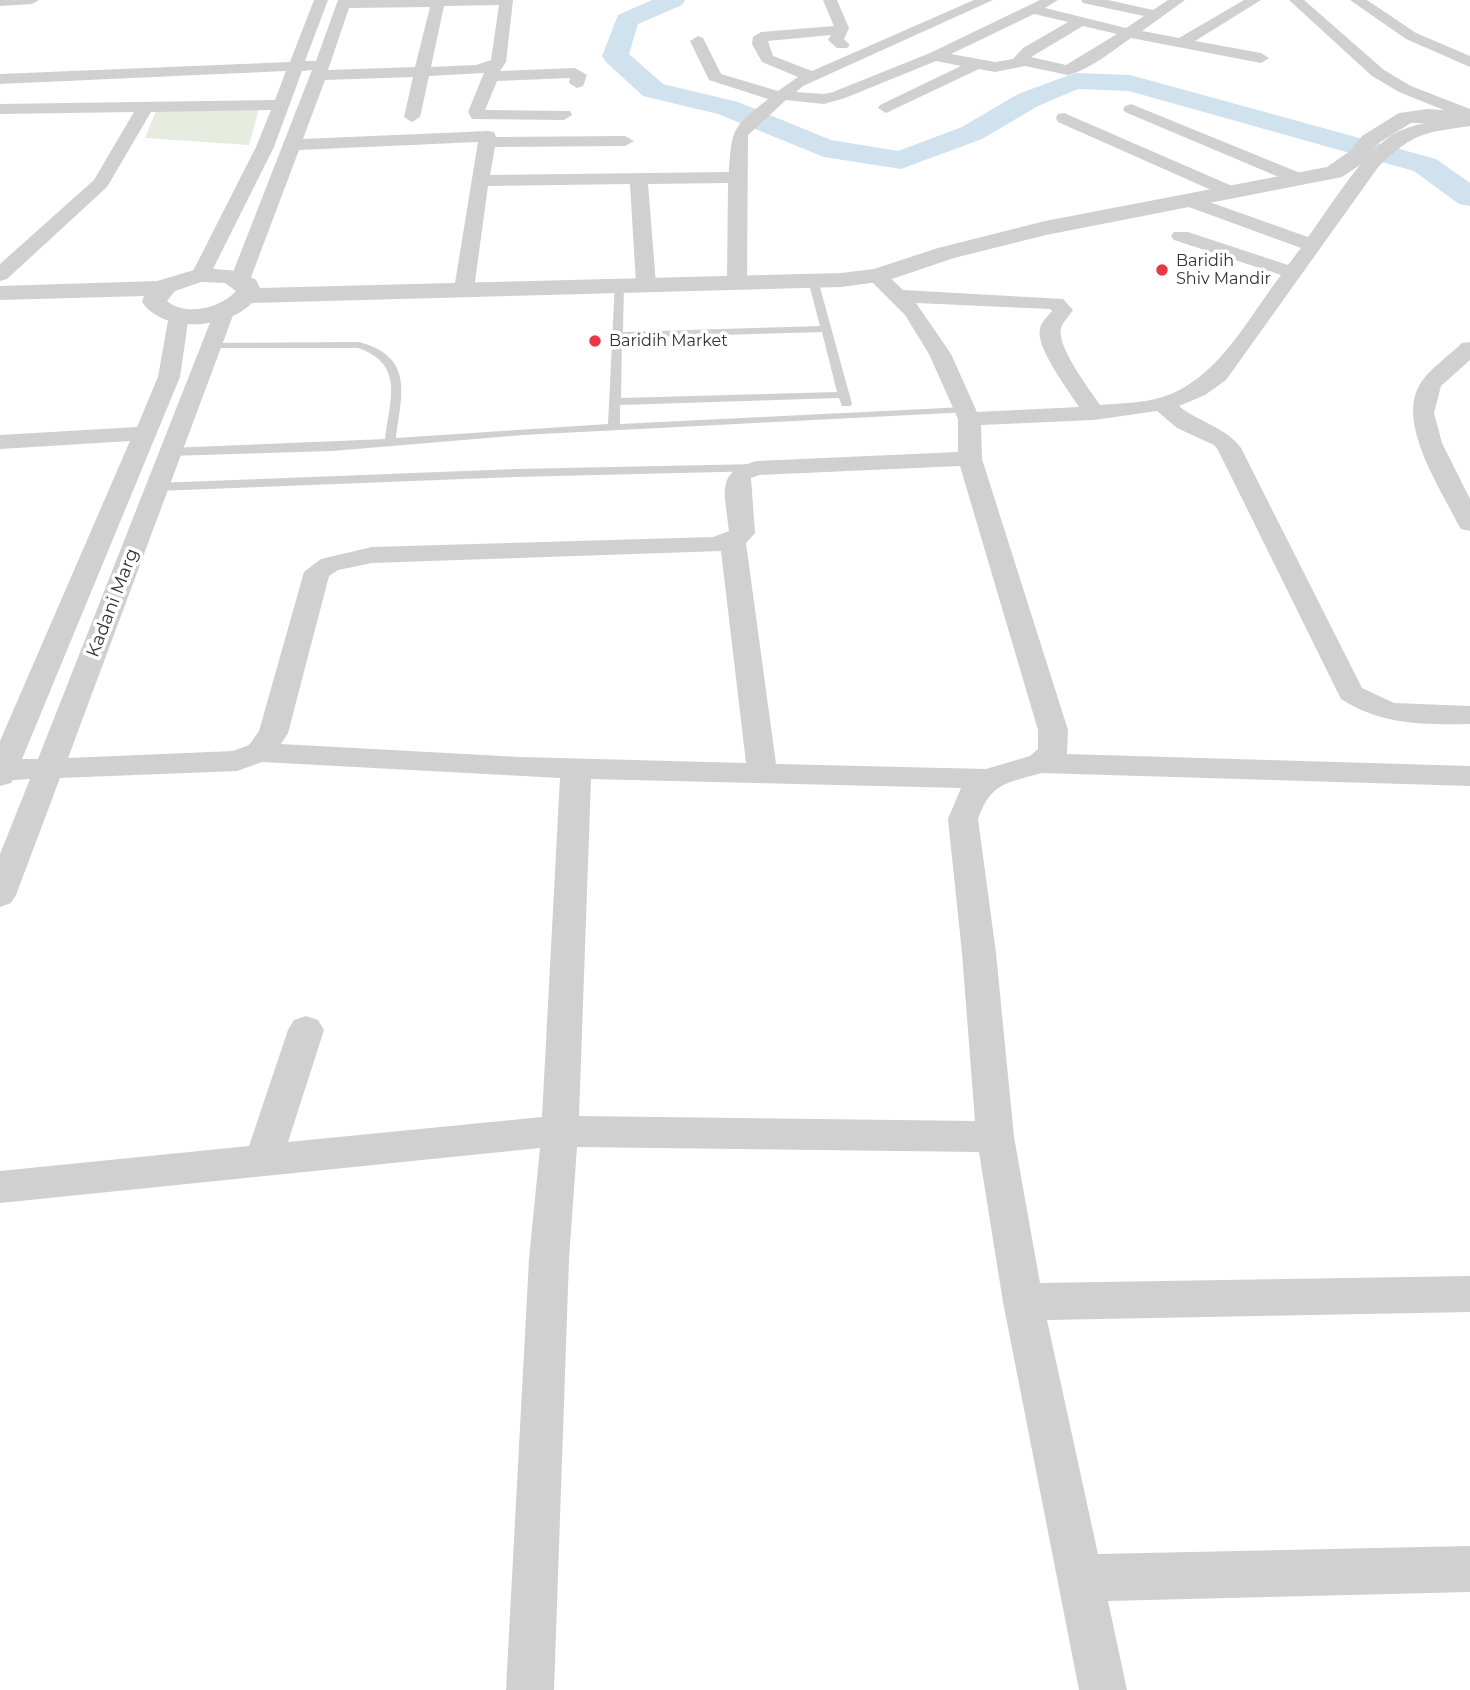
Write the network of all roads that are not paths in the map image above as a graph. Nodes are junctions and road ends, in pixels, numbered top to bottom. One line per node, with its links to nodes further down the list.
1 (32, 0): 11 (street)
2 (321, 0): 30 (street)
3 (830, 0): 18 (street)
4 (986, 0): 24 (street)
5 (1051, 0): 15 (street)
6 (1088, 0): 16 (street)
7 (1178, 0): 16 (street)
8 (505, 1): 13 (street); 32 (street)
9 (1268, 1): 14 (street); 22 (street)
10 (1365, 1): 23 (street)
11 (0, 2)
12 (344, 2): 13 (street); 31 (street, Kadani Marg)
13 (438, 2): 33 (street)
14 (1300, 4): 46 (street)
15 (1031, 9): 17 (street); 25 (street)
16 (1157, 15): 19 (street)
17 (1081, 21): 19 (street); 27 (street)
18 (841, 30): 24 (street); 34 (street)
19 (1130, 33): 22 (street); 27 (street)
20 (698, 41): 37 (street)
21 (1458, 41): 23 (street)
22 (1181, 43): 26 (street)
23 (1433, 46): 28 (street)
24 (863, 53): 34 (street)
25 (935, 55): 29 (street); 37 (street)
26 (1261, 58)
27 (1019, 61): 29 (street)
28 (1470, 62)
29 (977, 64): 40 (street)
30 (296, 66): 31 (street); 35 (street); 38 (street)
31 (321, 70): 33 (street); 51 (street, Kadani Marg)
32 (492, 71): 33 (street); 36 (street); 43 (street)
33 (423, 72): 44 (street)
34 (811, 76): 37 (street)
35 (0, 79)
36 (577, 83)
37 (776, 99): 54 (street)
38 (279, 105): 39 (street); 63 (street)
39 (145, 107): 41 (street); 62 (street)
40 (886, 108)
41 (0, 109)
42 (1131, 109): 55 (street)
43 (564, 115)
44 (412, 117)
45 (1064, 118): 57 (street)
46 (1470, 118): 48 (street); 52 (street)
47 (625, 122): 53 (street)
48 (1450, 125): 50 (street); 52 (street)
49 (487, 142): 51 (street); 53 (street); 56 (street)
50 (1470, 142)
51 (292, 145): 71 (street, Kadani Marg)
52 (1367, 153): 55 (street); 60 (street)
53 (626, 163): 54 (street); 56 (street); 67 (street)
54 (737, 177): 65 (street)
55 (1299, 179): 57 (street)
56 (481, 181): 69 (street)
57 (1233, 193): 58 (street)
58 (1192, 202): 60 (street); 68 (street)
59 (1181, 236): 61 (street)
60 (1314, 246): 61 (street)
61 (1294, 273): 81 (street)
62 (0, 275)
63 (201, 275): 71 (street); 72 (street)
64 (813, 280): 65 (street); 68 (street); 75 (lane)
65 (737, 281): 67 (street)
66 (619, 284): 67 (street); 69 (street); 76 (lane)
67 (646, 284)
68 (887, 286): 82 (street); 83 (street)
69 (464, 289): 71 (street)
70 (0, 293): 72 (street)
71 (237, 295): 74 (street); 77 (street, Kadani Marg)
72 (159, 296): 73 (street); 74 (street)
73 (0, 305)
74 (179, 315): 86 (street, Kadani Marg)
75 (826, 329): 76 (lane); 79 (lane)
76 (617, 335): 80 (lane)
77 (211, 345): 88 (lane); 89 (street, Kadani Marg)
78 (1470, 348): 93 (street)
79 (844, 395): 80 (lane); 84 (lane)
80 (615, 402): 85 (lane)
81 (1161, 403): 82 (street); 95 (street)
82 (1094, 413): 83 (street)
83 (967, 414): 84 (lane); 90 (street)
84 (849, 417): 85 (lane)
85 (614, 429): 88 (lane)
86 (145, 433): 87 (street); 97 (street, Kadani Marg)
87 (0, 442)
88 (390, 443): 89 (lane)
89 (170, 452): 92 (street, Kadani Marg)
90 (970, 459): 91 (street); 98 (street)
91 (757, 468): 92 (lane); 94 (street)
92 (157, 487): 99 (street, Kadani Marg)
93 (1470, 524)
94 (733, 541): 96 (street); 101 (street)
95 (1470, 715)
96 (258, 752): 99 (street); 100 (street)
97 (3, 764): 99 (street)
98 (1041, 764): 102 (street); 103 (street)
99 (49, 768): 104 (street, Kadani Marg)
100 (576, 768): 101 (street); 106 (street)
101 (762, 773): 103 (street)
102 (1470, 776)
103 (985, 779): 107 (street)
104 (0, 895)
105 (306, 1030): 108 (street)
106 (560, 1131): 107 (street); 108 (street); 114 (street)
107 (995, 1137): 111 (street)
108 (264, 1161): 109 (street)
109 (0, 1187)
110 (1470, 1294): 111 (street)
111 (1023, 1302): 113 (street)
112 (1470, 1569): 113 (street)
113 (1080, 1578): 115 (street)
114 (530, 1690)
115 (1103, 1690)

